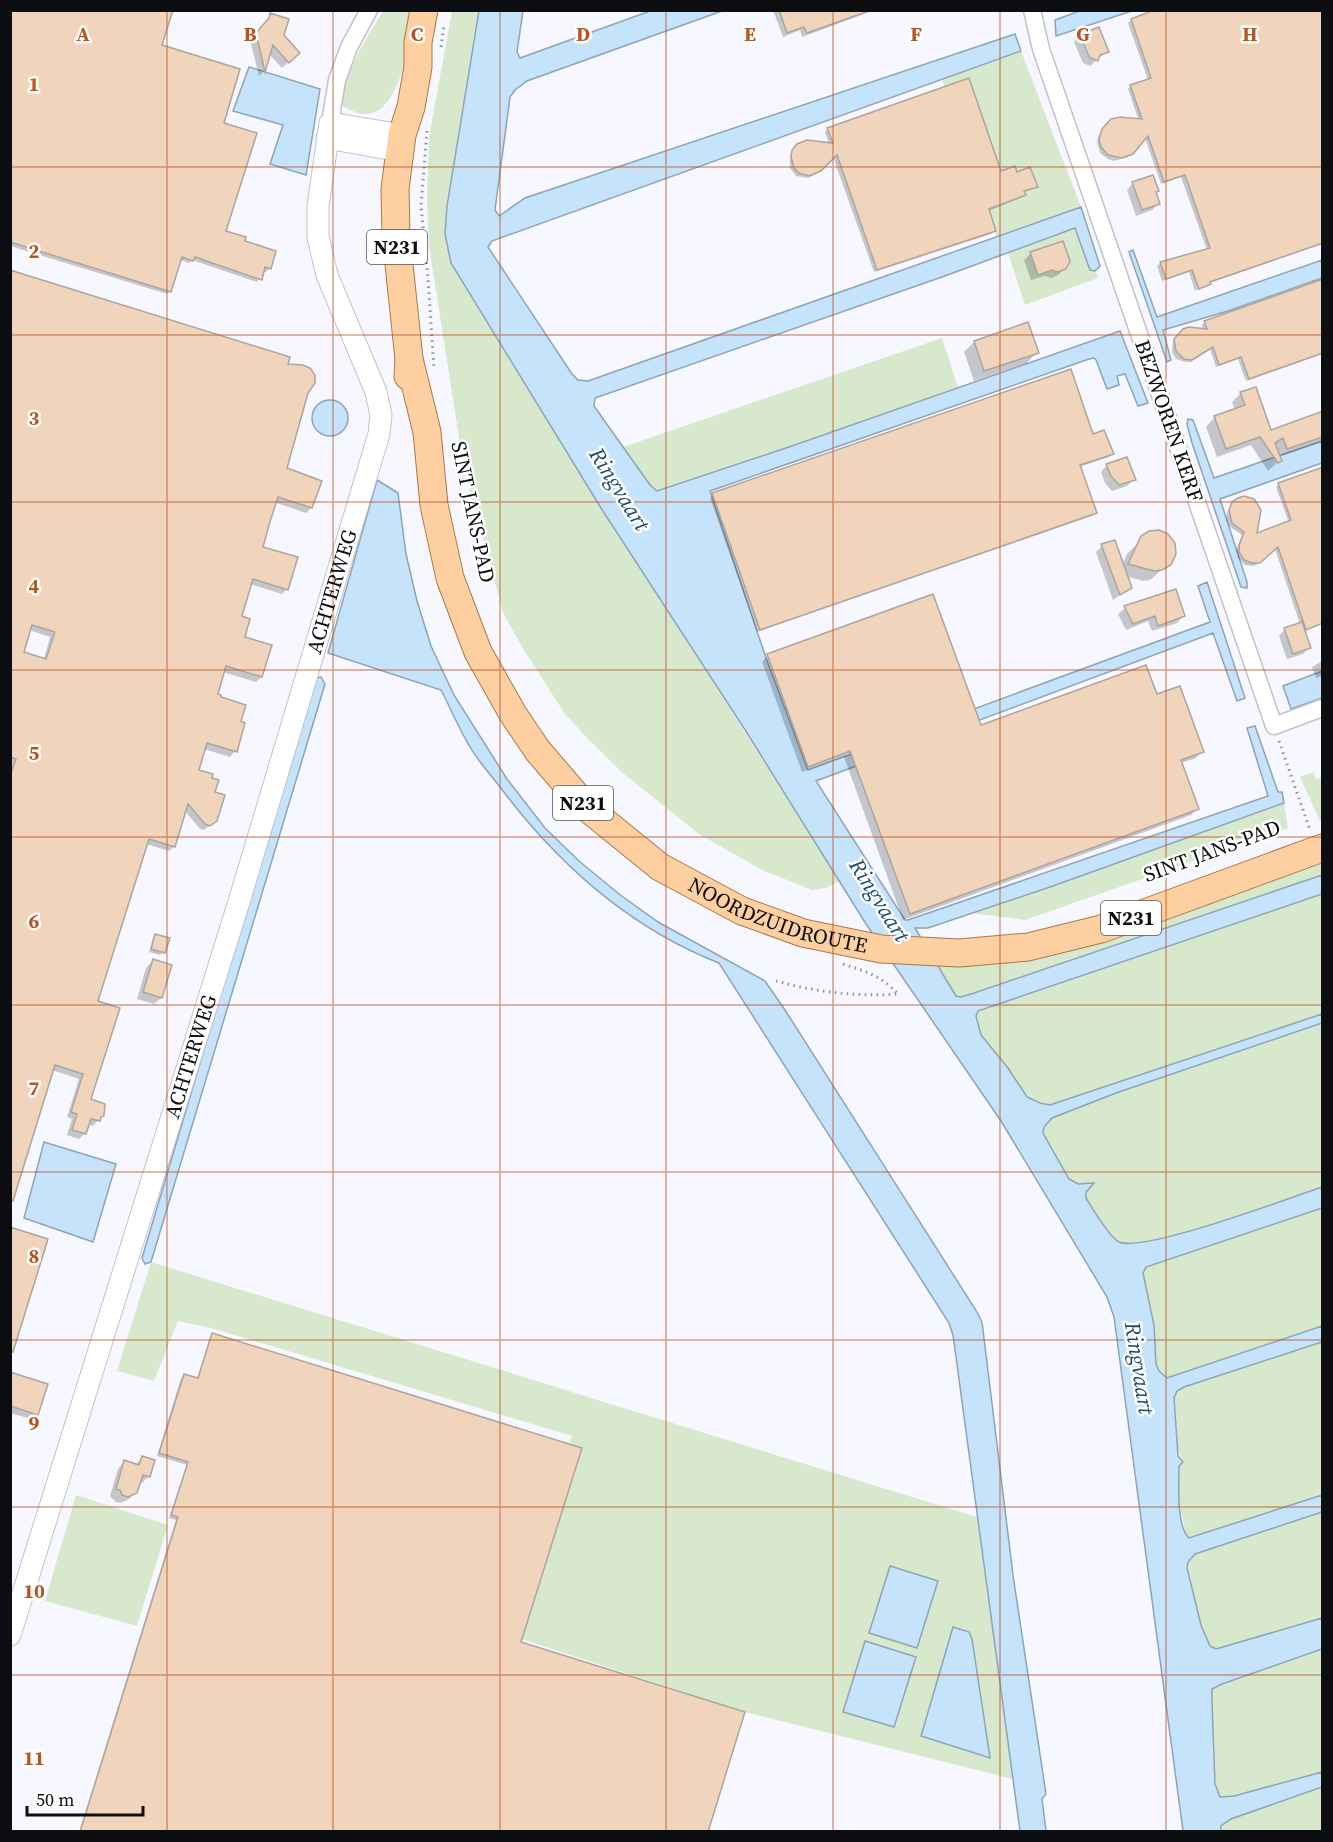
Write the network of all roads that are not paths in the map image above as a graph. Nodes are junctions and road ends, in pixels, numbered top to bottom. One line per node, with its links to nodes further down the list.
1 (369, 10): 4 (street, ACHTERWEG)
2 (1032, 10): 6 (street, BEZWOREN KERF)
3 (434, 16): 5 (main road, NOORDZUIDROUTE / N231)
4 (328, 130): 5 (street); 8 (street, ACHTERWEG)
5 (410, 138): 7 (main road, NOORDZUIDROUTE / N231)
6 (1323, 708)
7 (1316, 835)
8 (10, 1635)

